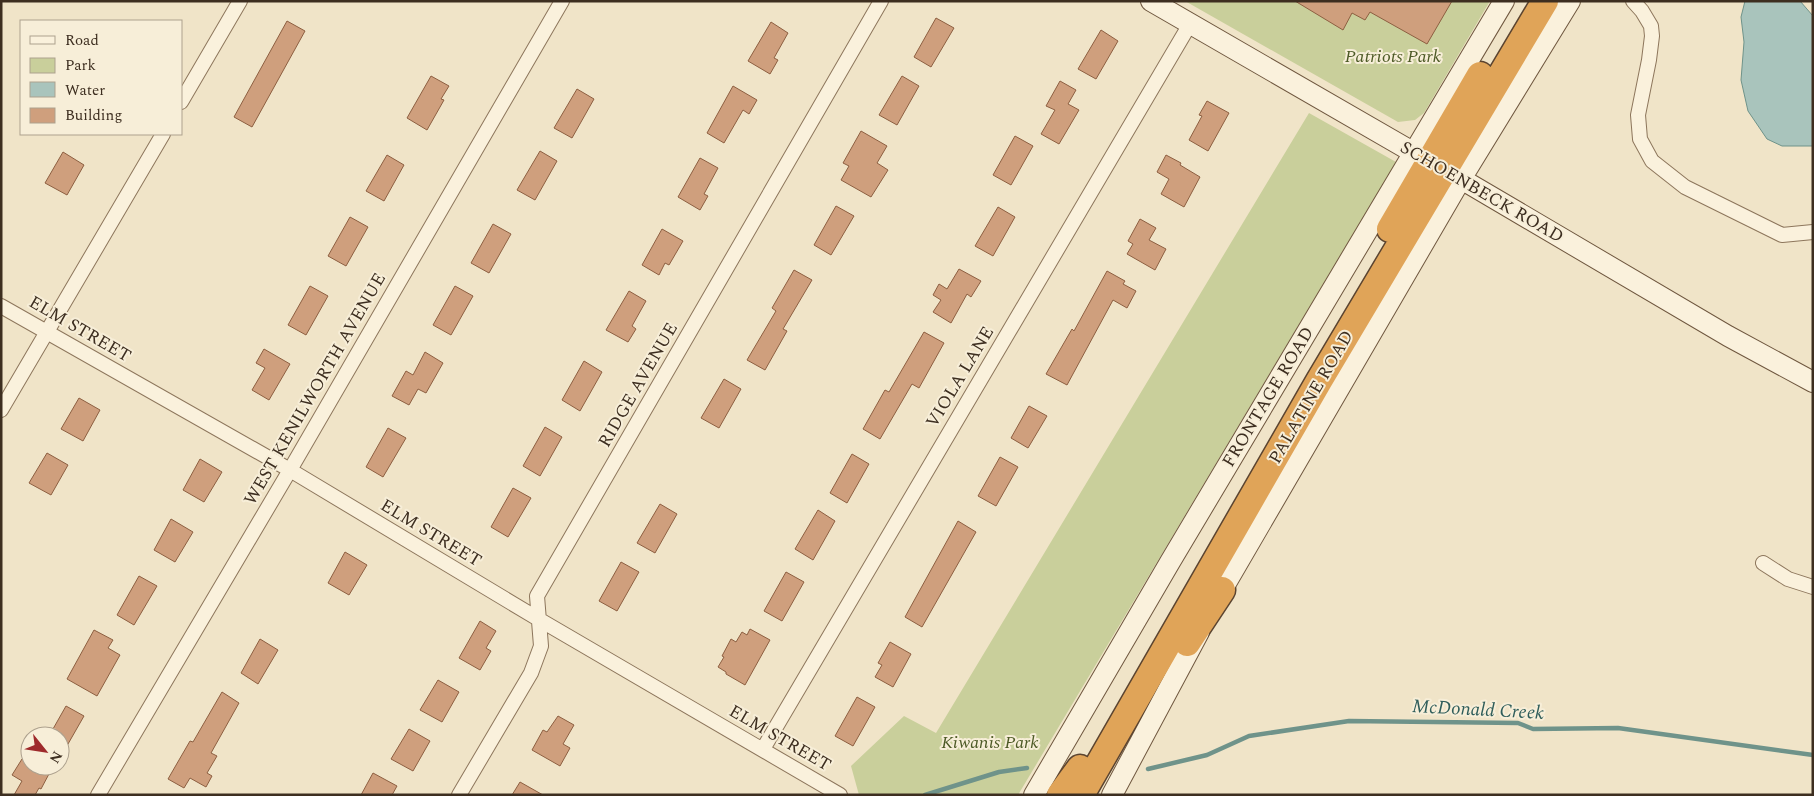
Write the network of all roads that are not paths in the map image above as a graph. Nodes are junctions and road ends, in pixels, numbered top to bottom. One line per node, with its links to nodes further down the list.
1 (240, 1): 11 (street)
2 (562, 1): 19 (street, WEST KENILWORTH AVENUE)
3 (881, 1): 23 (street, RIDGE AVENUE)
4 (1151, 1): 10 (street, SCHOENBECK ROAD)
5 (1504, 1): 13 (street, FRONTAGE ROAD)
6 (1524, 1): 13 (highway, PALATINE ROAD)
7 (1545, 1): 13 (highway, PALATINE ROAD)
8 (1570, 1): 13 (street, FRONTAGE ROAD)
9 (1632, 2): 14 (street)
10 (1190, 24): 13 (street, SCHOENBECK ROAD); 24 (street, VIOLA LANE)
11 (182, 100)
12 (161, 135): 16 (street)
13 (1437, 166): 17 (street, SCHOENBECK ROAD); 22 (street, FRONTAGE ROAD); 28 (street, FRONTAGE ROAD); 29 (highway, PALATINE ROAD); 30 (highway, PALATINE ROAD)
14 (1813, 232)
15 (1, 306): 16 (street, ELM STREET)
16 (46, 332): 18 (street); 19 (street, ELM STREET)
17 (1813, 382)
18 (1, 410)
19 (290, 470): 23 (street, ELM STREET); 25 (street, WEST KENILWORTH AVENUE)
20 (1763, 563): 21 (street)
21 (1813, 587)
22 (1222, 590): 30 (highway); 31 (street, FRONTAGE ROAD)
23 (540, 620): 24 (street, ELM STREET); 26 (street, RIDGE AVENUE)
24 (763, 749): 27 (street, ELM STREET)
25 (98, 795)
26 (459, 795)
27 (840, 795)
28 (1034, 795)
29 (1062, 795)
30 (1083, 795)
31 (1112, 795)

